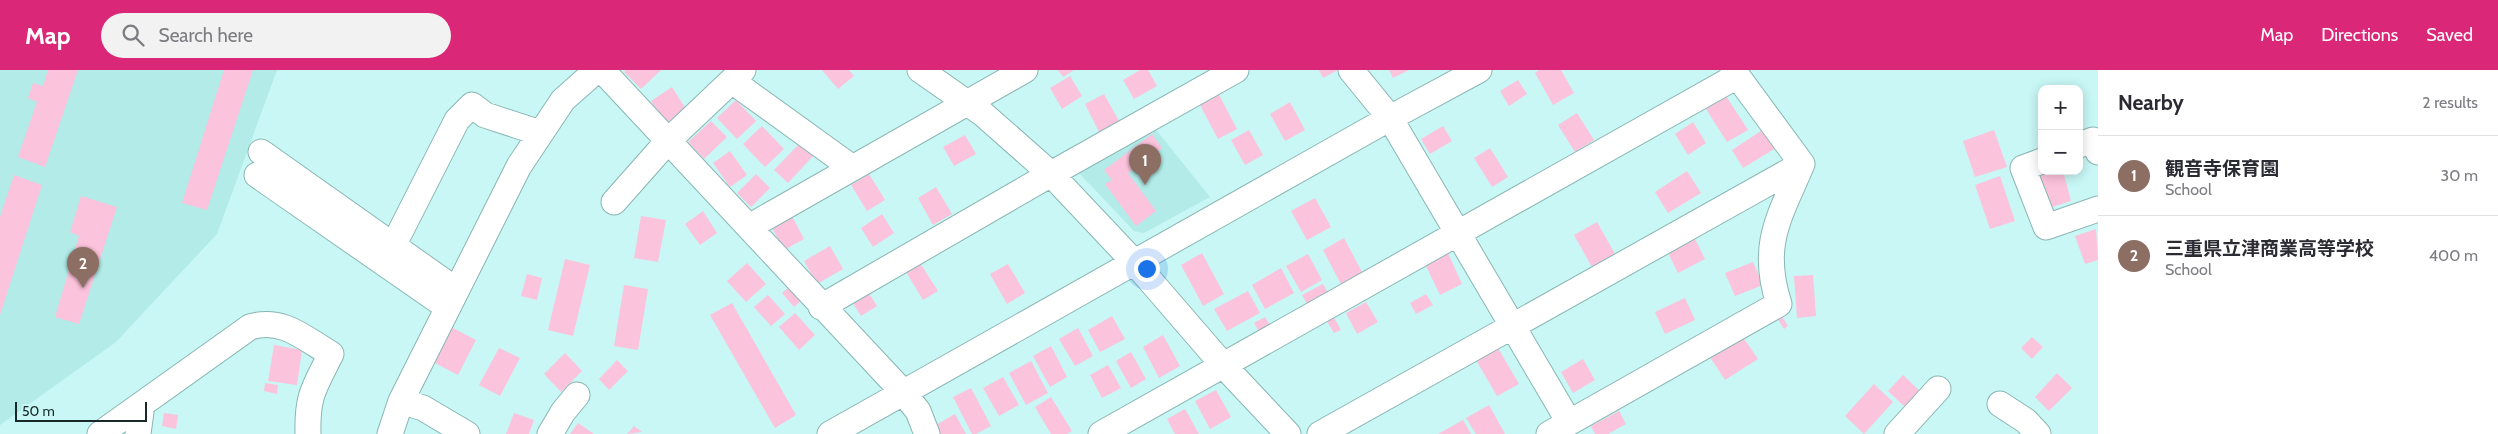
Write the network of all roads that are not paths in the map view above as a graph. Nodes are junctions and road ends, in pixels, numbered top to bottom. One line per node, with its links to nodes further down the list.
1 (597, 70): 12 (street)
2 (602, 70): 13 (street)
3 (920, 70): 10 (street)
4 (1025, 70): 10 (street)
5 (1236, 70): 19 (street)
6 (1351, 70): 11 (street)
7 (1479, 70): 11 (street)
8 (1735, 73): 17 (street); 23 (street)
9 (738, 75): 13 (street); 18 (street)
10 (966, 103): 18 (street); 19 (street)
11 (1390, 118): 23 (street); 25 (street)
12 (540, 133): 24 (street); 26 (street)
13 (668, 141): 20 (street); 22 (street)
14 (2083, 144): 15 (street)
15 (2098, 152)
16 (2038, 162): 21 (street)
17 (1802, 164): 28 (street); 36 (street)
18 (851, 168): 22 (street)
19 (1050, 174): 25 (street); 27 (street)
20 (614, 202)
21 (2098, 209)
22 (749, 227): 27 (street)
23 (1458, 234): 28 (street); 29 (street)
24 (393, 246): 26 (street); 26 (street)
25 (1135, 264): 29 (street); 31 (street)
26 (452, 298): 33 (street)
27 (821, 307): 31 (street)
28 (1513, 325): 36 (street); 47 (street)
29 (1224, 366): 45 (street); 46 (street)
30 (1938, 389): 48 (street)
31 (902, 391): 43 (street); 44 (street)
32 (577, 395): 42 (street)
33 (401, 401): 40 (street); 41 (street)
34 (142, 404): 37 (street); 38 (street); 39 (street)
35 (2000, 404): 49 (street)
36 (1559, 428)
37 (100, 434)
38 (138, 434)
39 (308, 434)
40 (390, 434)
41 (467, 434)
42 (550, 434)
43 (830, 434)
44 (927, 434)
45 (1101, 434)
46 (1288, 434)
47 (1320, 434)
48 (1897, 434)
49 (2038, 434)

